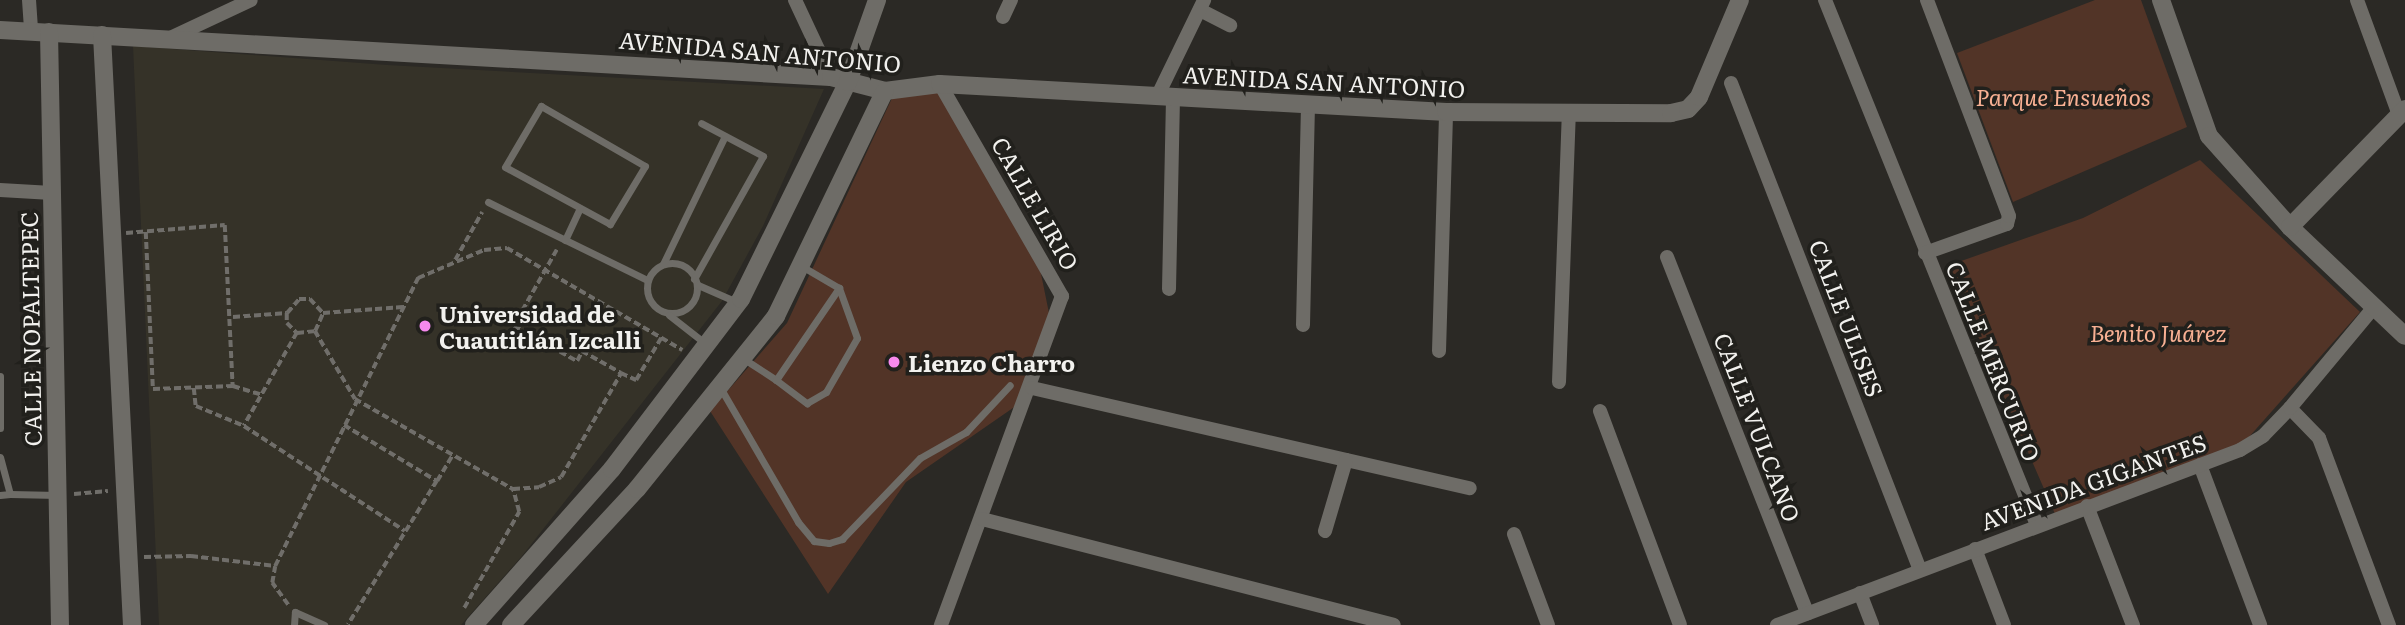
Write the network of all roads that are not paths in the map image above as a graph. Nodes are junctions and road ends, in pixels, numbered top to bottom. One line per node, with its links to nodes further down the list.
1 (29, 0): 15 (street)
2 (251, 0): 17 (street)
3 (795, 0): 18 (street)
4 (877, 0): 18 (street)
5 (1011, 0): 12 (street)
6 (1740, 0): 26 (street, AVENIDA SAN ANTONIO)
7 (1825, 0): 35 (street, CALLE MERCURIO)
8 (1927, 0): 35 (street, CALLE MERCURIO)
9 (2161, 0): 33 (street)
10 (2357, 0): 24 (street)
11 (1202, 5): 13 (street); 22 (street)
12 (1003, 17)
13 (1230, 25)
14 (0, 30): 15 (street, AVENIDA SAN ANTONIO)
15 (40, 32): 16 (street, AVENIDA SAN ANTONIO); 30 (street, CALLE NOPALTEPEC)
16 (102, 35): 17 (street, AVENIDA SAN ANTONIO); 80 (street)
17 (170, 38): 18 (street, AVENIDA SAN ANTONIO)
18 (839, 79): 21 (street, AVENIDA SAN ANTONIO); 43 (street)
19 (1731, 83): 75 (street, CALLE ULISES)
20 (940, 84): 21 (street, AVENIDA SAN ANTONIO); 22 (street, AVENIDA SAN ANTONIO); 56 (street, CALLE LIRIO)
21 (885, 91): 38 (street)
22 (1165, 98): 23 (street, AVENIDA SAN ANTONIO); 42 (street)
23 (1308, 105): 25 (street, AVENIDA SAN ANTONIO); 46 (street)
24 (2402, 111): 33 (street)
25 (1446, 112): 26 (street, AVENIDA SAN ANTONIO); 49 (street)
26 (1569, 114): 53 (street)
27 (701, 123): 28 (lane)
28 (725, 136): 37 (lane); 40 (lane)
29 (0, 190): 30 (street)
30 (52, 194): 68 (street, CALLE NOPALTEPEC)
31 (488, 202): 34 (lane)
32 (580, 208): 32 (lane); 34 (lane)
33 (2290, 227): 44 (street)
34 (565, 240): 39 (lane)
35 (1926, 253): 71 (street, CALLE MERCURIO)
36 (1667, 257): 77 (street, CALLE VULCANO)
37 (663, 264): 39 (lane); 40 (lane)
38 (803, 267): 41 (lane); 50 (street)
39 (647, 280): 45 (lane)
40 (696, 282): 43 (lane); 45 (lane)
41 (839, 288): 52 (lane); 52 (lane)
42 (1169, 289)
43 (738, 302): 48 (street)
44 (2375, 306): 47 (street); 57 (street, AVENIDA GIGANTES)
45 (669, 315): 48 (lane)
46 (1303, 325)
47 (2405, 336)
48 (701, 351): 63 (street)
49 (1439, 351)
50 (742, 359): 52 (lane); 55 (street)
51 (0, 376): 59 (lane)
52 (776, 380)
53 (1559, 382)
54 (1010, 384): 55 (lane)
55 (720, 386): 65 (street)
56 (1032, 388): 61 (street); 70 (street, CALLE LIRIO)
57 (2290, 408): 62 (street, AVENIDA GIGANTES); 93 (street)
58 (1600, 411): 87 (street)
59 (0, 428)
60 (0, 457): 66 (lane)
61 (1346, 460): 64 (street); 72 (street)
62 (2200, 466): 69 (street, AVENIDA GIGANTES); 92 (street)
63 (612, 469): 65 (street); 78 (street)
64 (1470, 488)
65 (637, 489): 83 (street)
66 (10, 494): 67 (lane); 68 (lane)
67 (0, 495)
68 (58, 495): 79 (street, CALLE NOPALTEPEC)
69 (2087, 506): 71 (street, AVENIDA GIGANTES); 91 (street)
70 (982, 519): 84 (street, CALLE LIRIO); 85 (street)
71 (2037, 525): 74 (street, AVENIDA GIGANTES)
72 (1325, 530)
73 (1514, 534): 86 (street)
74 (1975, 549): 75 (street, AVENIDA GIGANTES); 90 (street)
75 (1920, 570): 76 (street, AVENIDA GIGANTES)
76 (1860, 593): 77 (street, AVENIDA GIGANTES); 89 (street)
77 (1807, 613): 88 (street, AVENIDA GIGANTES)
78 (466, 621)
79 (60, 625)
80 (132, 625)
81 (293, 625): 82 (lane)
82 (324, 625)
83 (511, 625)
84 (942, 625)
85 (1394, 625)
86 (1548, 625)
87 (1680, 625)
88 (1777, 625)
89 (1872, 625)
90 (2004, 625)
91 (2133, 625)
92 (2260, 625)
93 (2389, 625)

